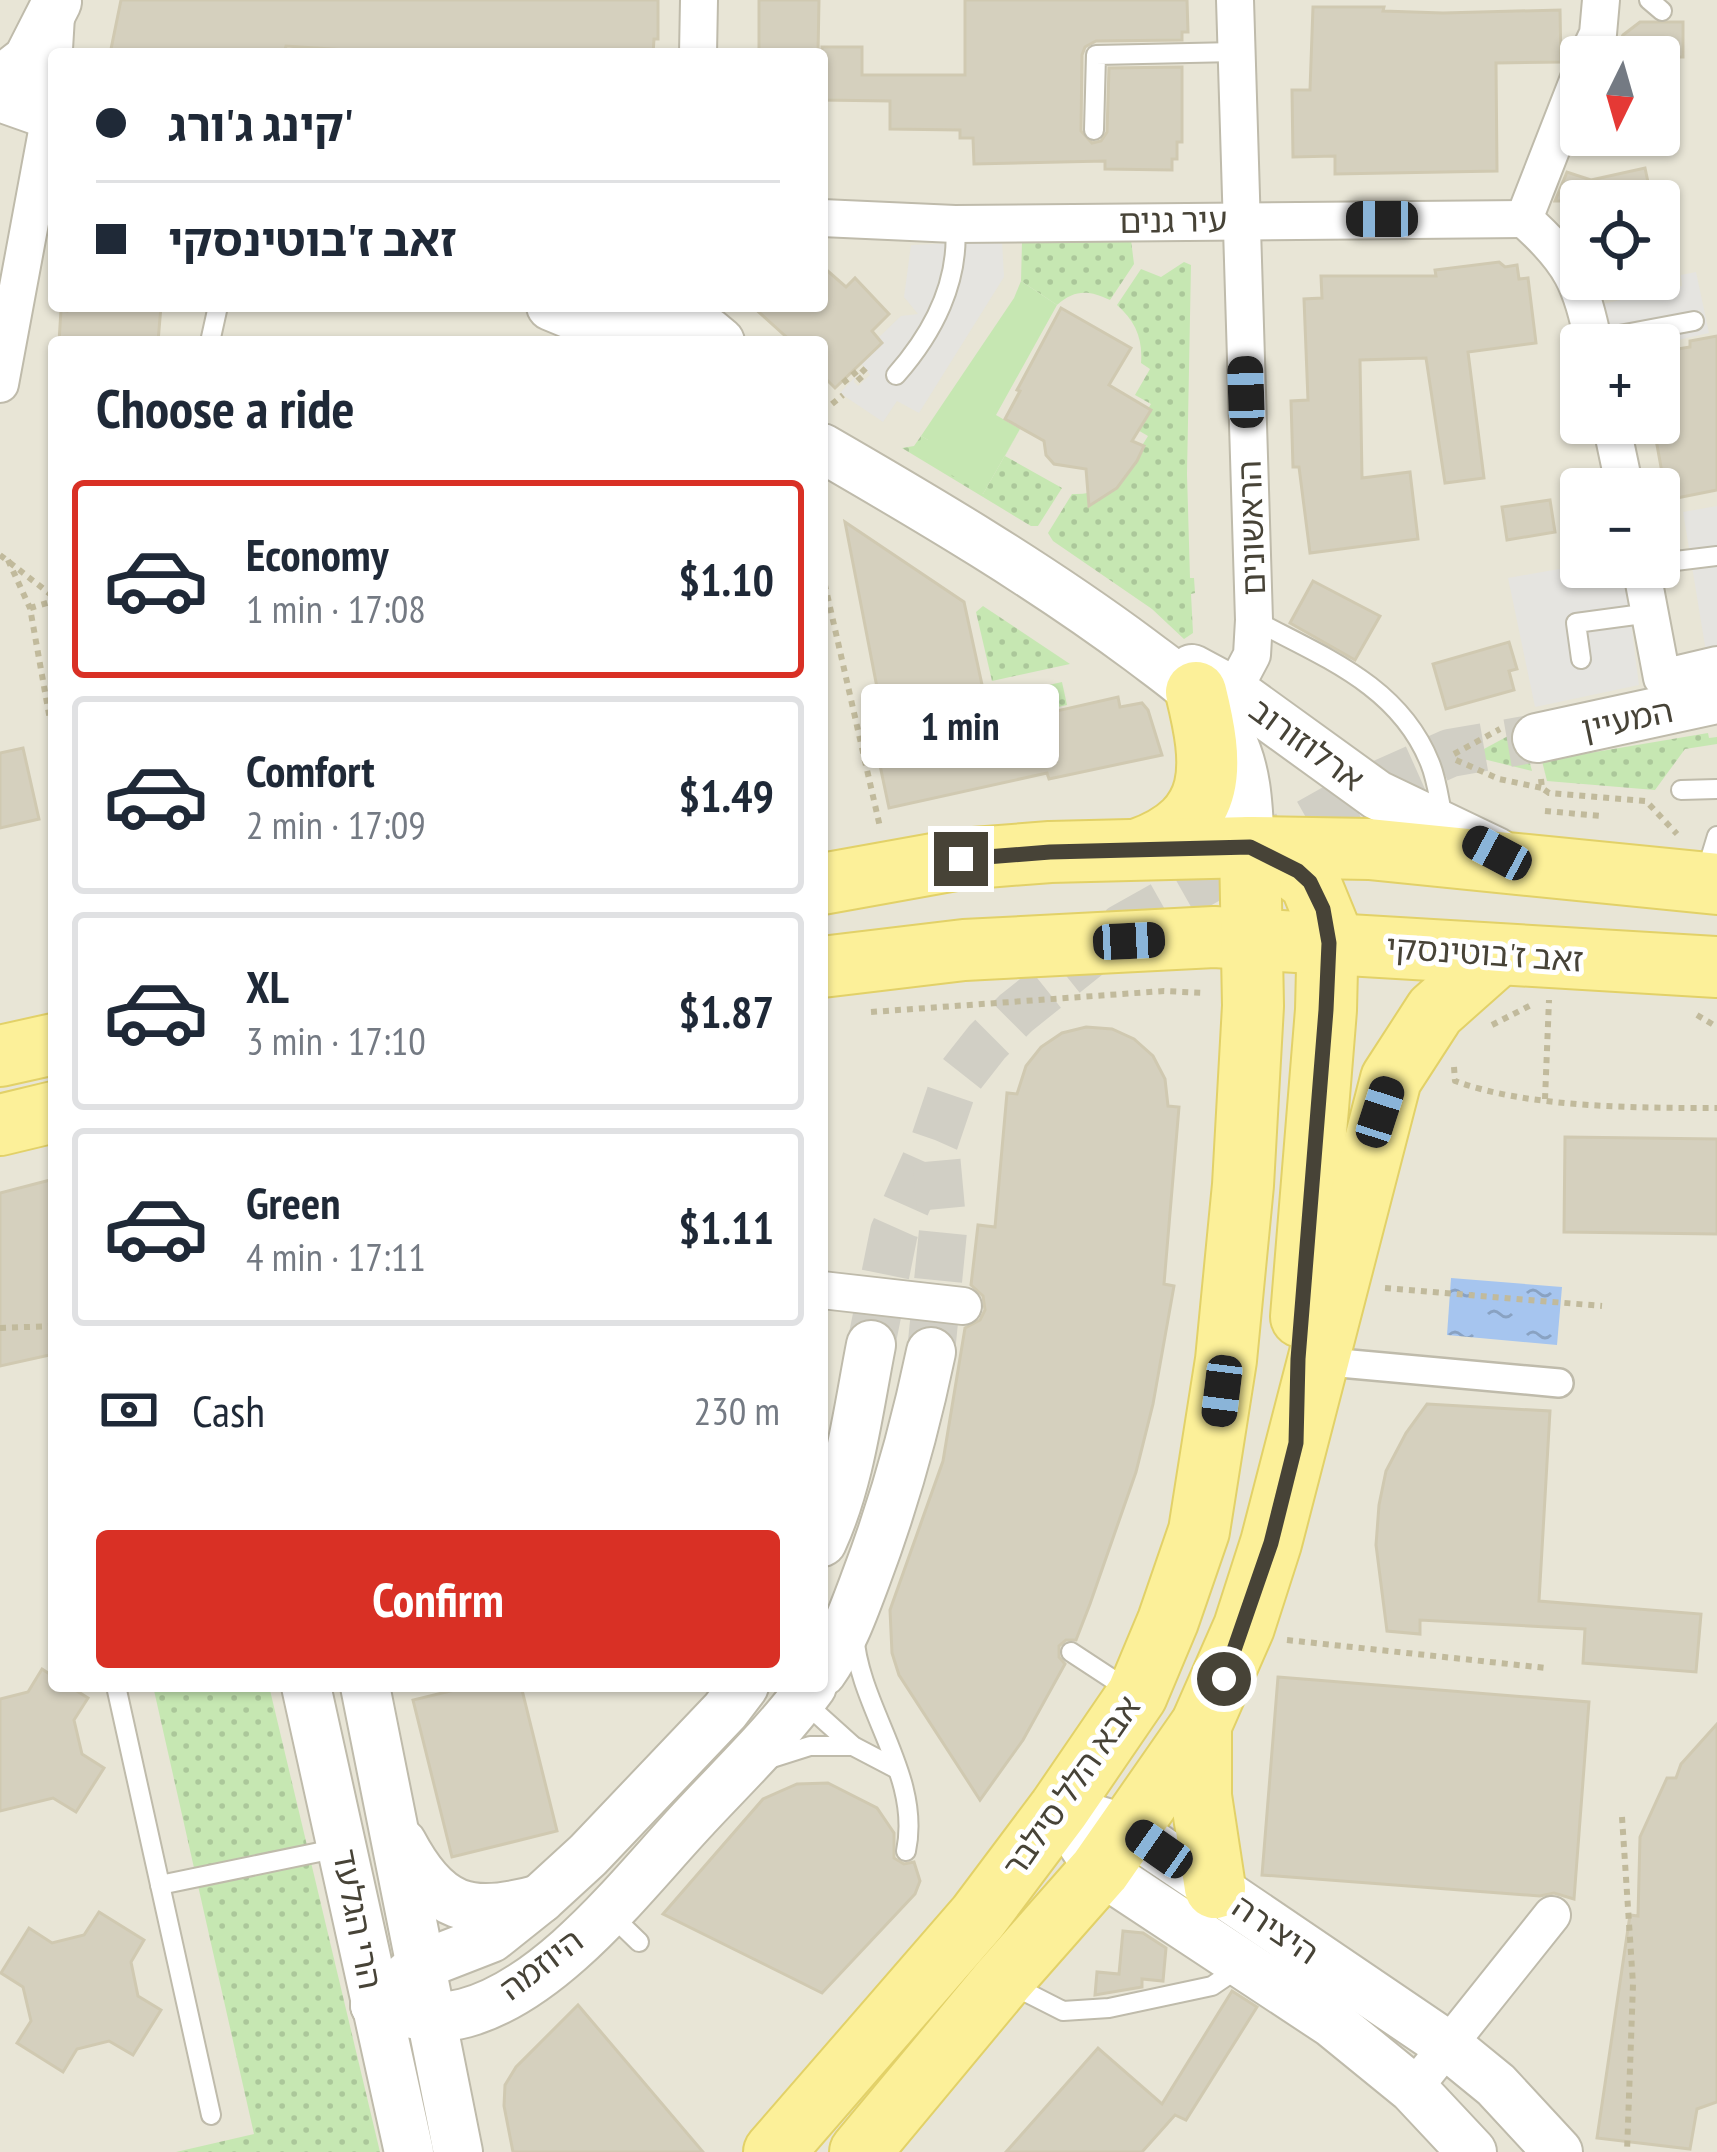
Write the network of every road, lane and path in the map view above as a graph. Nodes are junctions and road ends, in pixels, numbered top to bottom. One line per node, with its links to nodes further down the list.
1 (699, 0): 7 (street)
2 (1235, 0): 8 (street, הראשונים)
3 (57, 1): 6 (street); 9 (street)
4 (1605, 2): 5 (street)
5 (1597, 36)
6 (55, 48)
7 (698, 48)
8 (1236, 52): 13 (lane); 16 (street, הראשונים)
9 (0, 81)
10 (0, 97): 11 (street)
11 (48, 114)
12 (1560, 127): 17 (street)
13 (1094, 130)
14 (48, 135): 25 (street)
15 (828, 218): 18 (street, עיר גנים)
16 (1240, 219): 17 (street, עיר גנים); 18 (street, עיר גנים); 37 (street, הראשונים)
17 (1524, 219): 21 (street)
18 (955, 224): 24 (lane)
19 (587, 312): 23 (street)
20 (1694, 321): 22 (lane)
21 (1590, 324)
22 (1678, 324)
23 (666, 325)
24 (896, 375)
25 (0, 381)
26 (856, 382): 27 (path)
27 (836, 403): 40 (street, ארלוזורוב)
28 (1717, 556): 30 (lane)
29 (4, 558): 32 (path); 35 (path)
30 (1680, 560)
31 (1645, 588): 36 (street)
32 (48, 594)
33 (828, 598): 55 (path)
34 (48, 601): 35 (path)
35 (30, 608): 42 (path)
36 (1650, 614): 38 (lane); 39 (street, המעיין)
37 (1254, 620): 40 (street, הראשונים); 50 (lane)
38 (1581, 659)
39 (1717, 665)
40 (1215, 692): 50 (street, ארלוזורוב); 51 (street, ארלוזורוב); 52 (main road)
41 (1717, 699): 43 (street, המעיין)
42 (48, 708)
43 (1538, 755): 45 (path)
44 (1447, 757): 45 (path)
45 (1542, 788): 53 (path)
46 (1717, 789): 47 (lane)
47 (1682, 790)
48 (1545, 811): 49 (path)
49 (1601, 816)
50 (1445, 828): 54 (street, ארלוזורוב)
51 (1250, 847): 52 (main road); 54 (main road); 57 (main road, אבא הלל סילבר); 58 (main road)
52 (1139, 849): 55 (main road)
53 (1713, 862): 54 (main road)
54 (1525, 867)
55 (890, 872): 56 (main road)
56 (828, 883)
57 (1254, 939): 58 (main road, זאב ז'בוטינסקי); 60 (main road, זאב ז'בוטינסקי); 96 (main road, אבא הלל סילבר)
58 (1329, 943): 59 (main road, זאב ז'בוטינסקי); 82 (main road)
59 (1498, 955): 61 (main road, זאב ז'בוטינסקי); 65 (main road, אבא הלל סילבר)
60 (828, 966)
61 (1717, 967)
62 (1214, 994): 64 (path)
63 (1550, 999): 68 (path)
64 (864, 1012)
65 (1415, 1038): 68 (path); 80 (main road, אבא הלל סילבר)
66 (48, 1045): 67 (main road)
67 (0, 1056)
68 (1545, 1099): 69 (path)
69 (1717, 1108)
70 (48, 1113): 71 (main road)
71 (0, 1125)
72 (828, 1291): 74 (street)
73 (1419, 1291): 75 (path)
74 (963, 1306)
75 (1602, 1306)
76 (48, 1326): 77 (path)
77 (0, 1328)
78 (871, 1345): 83 (street)
79 (932, 1352): 84 (street, היוזמה)
80 (1318, 1361): 81 (street); 82 (main road, אבא הלל סילבר)
81 (1559, 1383)
82 (1296, 1443): 98 (main road, אבא הלל סילבר)
83 (828, 1528)
84 (854, 1611): 87 (street, היוזמה); 97 (lane)
85 (1287, 1640): 88 (path)
86 (1071, 1652): 96 (lane)
87 (828, 1654)
88 (1546, 1668)
89 (828, 1684): 97 (lane)
90 (117, 1692): 108 (lane)
91 (307, 1692): 105 (street, הרי הגלעד)
92 (365, 1692): 104 (street, הרי הגלעד)
93 (738, 1692): 110 (street, היוזמה)
94 (802, 1692): 100 (street, היוזמה)
95 (822, 1692): 99 (lane)
96 (1137, 1696): 102 (main road, אבא הלל סילבר)
97 (873, 1708): 101 (lane)
98 (1201, 1725): 106 (main road, אבא הלל סילבר); 109 (main road)
99 (853, 1746): 100 (lane); 101 (lane)
100 (741, 1767): 115 (street, היוזמה)
101 (896, 1768): 107 (lane)
102 (1059, 1809): 106 (street, היצירה); 123 (main road, אבא הלל סילבר)
103 (1622, 1817): 126 (path)
104 (395, 1831): 110 (street); 113 (street, הרי הגלעד)
105 (344, 1847): 108 (lane); 116 (street, הרי הגלעד)
106 (1115, 1850): 109 (street, היצירה); 112 (street, היצירה); 114 (main road, אבא הלל סילבר)
107 (906, 1851)
108 (160, 1885): 120 (lane)
109 (1215, 1888): 118 (street, היצירה)
110 (540, 1899): 113 (street, היוזמה)
111 (1552, 1915): 118 (street)
112 (1245, 1964): 114 (lane); 119 (street, היצירה)
113 (418, 1966): 116 (street, היוזמה); 117 (street, הרי הגלעד)
114 (1003, 1980): 121 (main road, אבא הלל סילבר)
115 (505, 1997): 117 (street, היוזמה); 122 (street)
116 (375, 2005): 117 (street, היוזמה); 122 (street, הרי הגלעד)
117 (429, 2019): 122 (street, הרי הגלעד)
118 (1447, 2044): 119 (street); 125 (street, היצירה)
119 (1413, 2089): 124 (street, היצירה)
120 (211, 2115)
121 (877, 2142)
122 (440, 2148)
123 (773, 2152)
124 (1472, 2152)
125 (1558, 2152)
126 (1627, 2152)

